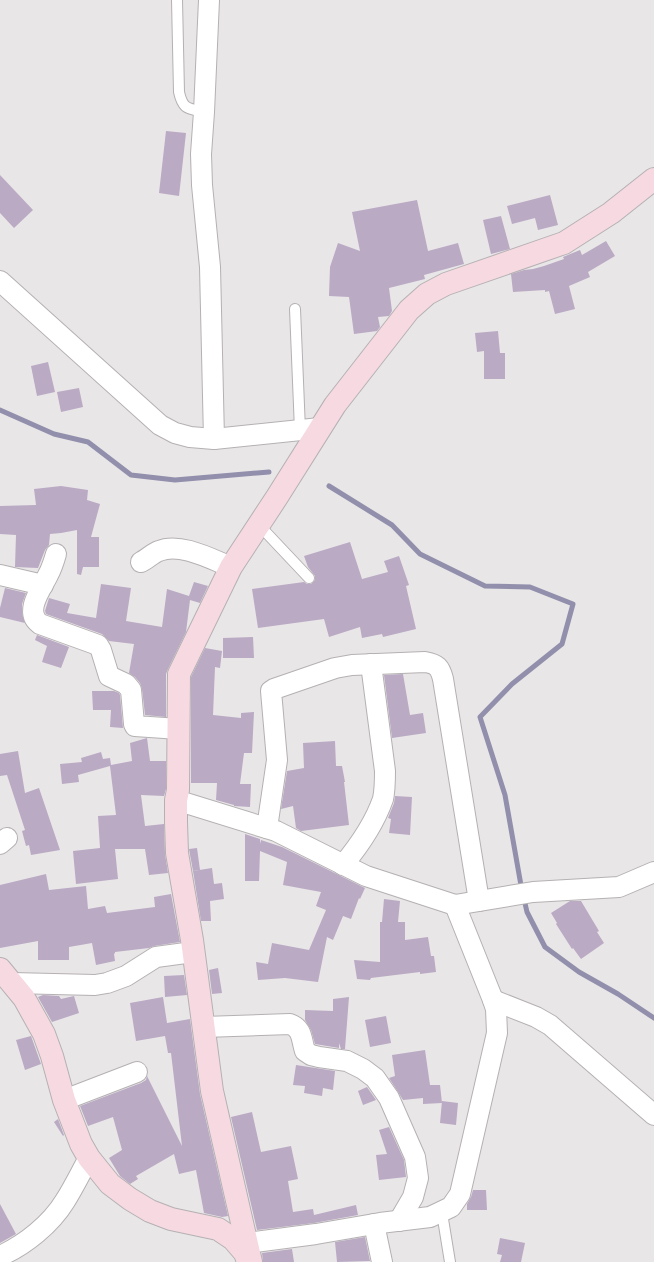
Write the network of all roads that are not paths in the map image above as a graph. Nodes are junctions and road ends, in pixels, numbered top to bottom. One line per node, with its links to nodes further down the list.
1 (177, 0): 3 (lane)
2 (210, 0): 3 (street)
3 (204, 112): 8 (street)
4 (654, 179): 7 (street)
5 (0, 281): 8 (street)
6 (295, 309): 7 (lane)
7 (310, 429): 8 (street); 9 (street)
8 (214, 439)
9 (259, 525): 12 (street); 14 (lane)
10 (56, 554): 15 (street)
11 (141, 562): 12 (street)
12 (231, 567): 17 (street)
13 (0, 575): 15 (street)
14 (309, 578)
15 (43, 585): 17 (street)
16 (371, 664): 19 (street); 20 (street); 22 (street)
17 (179, 729): 18 (street)
18 (176, 800): 19 (street); 24 (street)
19 (267, 828): 20 (street)
20 (343, 865): 23 (street)
21 (654, 872): 22 (street)
22 (486, 900): 23 (street)
23 (455, 905): 26 (street)
24 (193, 952): 25 (street); 27 (street)
25 (6, 976): 29 (street)
26 (493, 1000): 30 (street); 32 (street)
27 (204, 1027): 33 (street); 36 (street)
28 (137, 1072): 29 (street)
29 (64, 1100): 31 (street)
30 (654, 1115)
31 (90, 1158): 35 (street); 36 (street)
32 (442, 1213): 33 (street); 38 (lane)
33 (399, 1221): 34 (street)
34 (374, 1224): 36 (street); 37 (street)
35 (0, 1256)
36 (249, 1256)
37 (382, 1262)
38 (450, 1262)

